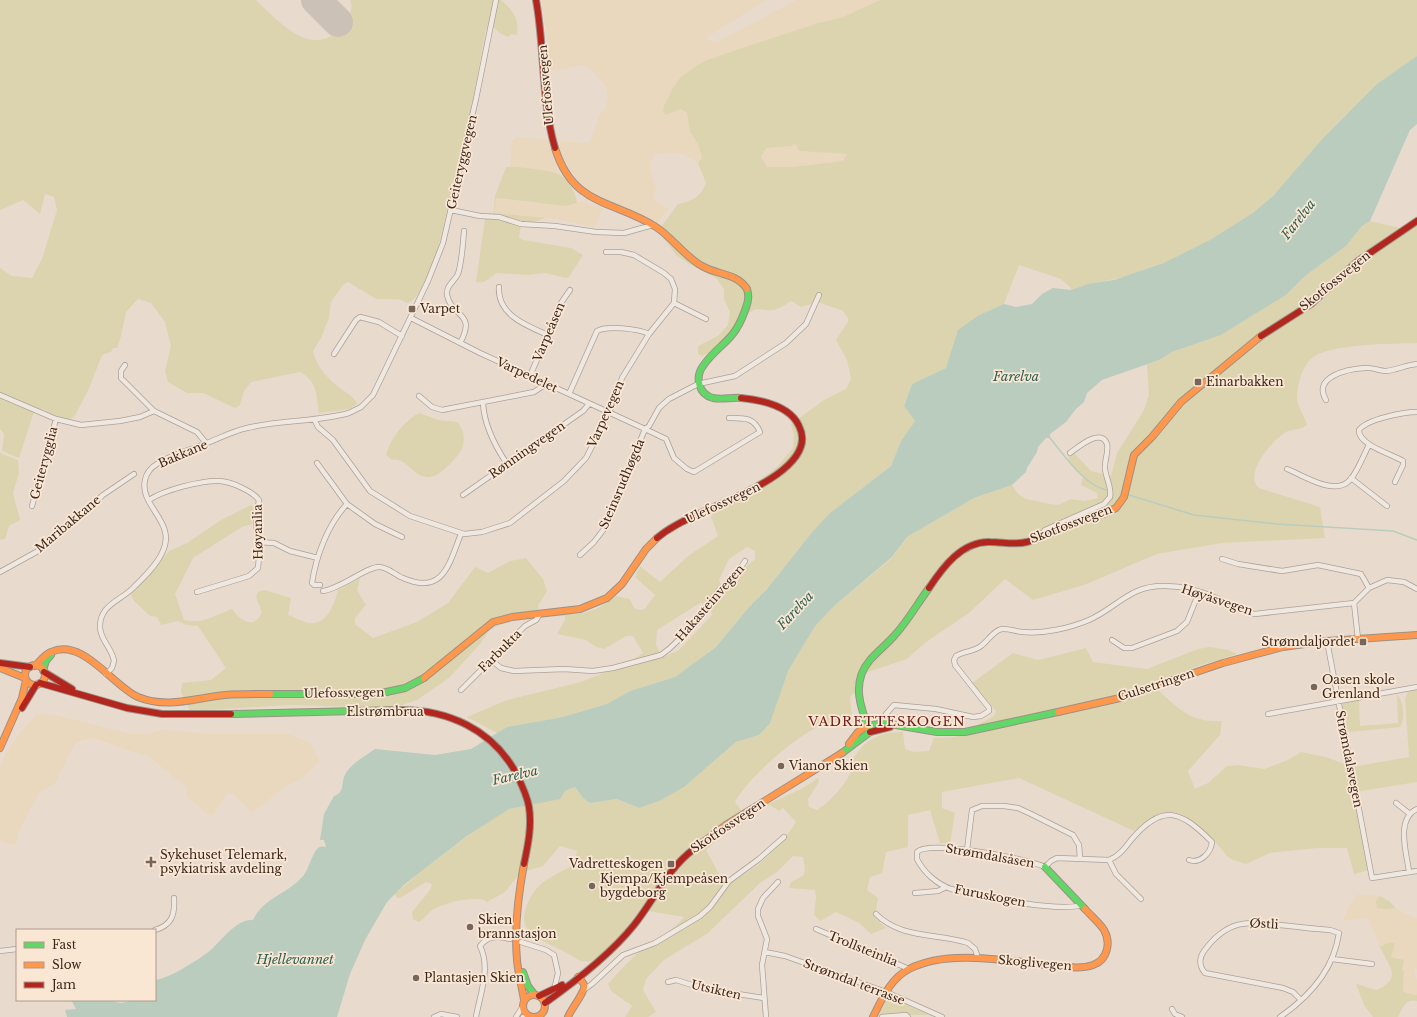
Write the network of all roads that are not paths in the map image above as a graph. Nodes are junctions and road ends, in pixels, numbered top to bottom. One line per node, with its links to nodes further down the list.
1 (496, 0): 3 (street, Geiteryggvegen)
2 (536, 0): 5 (street, Ulefossvegen)
3 (451, 210): 5 (street); 12 (street, Geiteryggvegen)
4 (1417, 221): 53 (street, Skotfossvegen)
5 (653, 225): 23 (street, Ulefossvegen)
6 (464, 231): 17 (street)
7 (606, 252): 11 (street)
8 (499, 287): 15 (street)
9 (570, 290): 15 (street, Varpeåsen)
10 (819, 295): 23 (street)
11 (674, 303): 13 (street); 14 (street, Varpevegen)
12 (411, 318): 16 (street, Bakkane); 17 (street, Varpedelet)
13 (706, 319)
14 (649, 334): 24 (street); 32 (street, Varpevegen)
15 (548, 335): 21 (street, Varpeåsen)
16 (402, 336): 18 (street); 35 (street, Bakkane)
17 (460, 343): 21 (street, Varpedelet)
18 (334, 354)
19 (1417, 364): 27 (street)
20 (125, 366): 30 (street)
21 (530, 376): 22 (street, Varpedelet)
22 (546, 384): 24 (street, Varpedelet); 28 (street)
23 (698, 384): 36 (street); 67 (street, Ulefossvegen)
24 (570, 394): 29 (street, Varpedelet)
25 (0, 395): 34 (street, Geiterygglia)
26 (418, 396): 28 (street)
27 (1326, 400)
28 (483, 403): 41 (street)
29 (589, 404): 32 (street, Varpedelet); 41 (street, Rønningvegen)
30 (154, 411): 34 (street, Geiterygglia); 37 (street)
31 (1417, 412): 38 (street)
32 (608, 413): 36 (street, Varpedelet); 51 (street, Varpevegen)
33 (729, 418): 36 (street, Varpedelet)
34 (56, 419): 49 (street, Geiterygglia)
35 (314, 419): 37 (street, Bakkane); 51 (street, Varpevegen)
36 (645, 429): 55 (street, Steinsrudhøgda)
37 (206, 444): 47 (street, Bakkane)
38 (1369, 444): 44 (street); 45 (street)
39 (1070, 453): 53 (street)
40 (317, 463): 48 (street)
41 (507, 464): 46 (street, Rønningvegen)
42 (1287, 468): 44 (street)
43 (134, 474): 59 (street, Maribakkane)
44 (1351, 478): 50 (street)
45 (1396, 482)
46 (463, 495)
47 (149, 500): 54 (street, Høyanlia); 78 (street, Bakkane)
48 (347, 504): 52 (street); 56 (street)
49 (32, 506)
50 (1387, 506)
51 (461, 534): 63 (street)
52 (402, 537)
53 (1037, 538): 87 (street, Skotfossvegen)
54 (257, 542): 56 (street); 64 (street, Høyanlia)
55 (580, 555)
56 (318, 558): 60 (street)
57 (1222, 559): 61 (street)
58 (745, 561): 73 (street, Hakasteinvegen)
59 (0, 572)
60 (320, 585)
61 (1369, 588): 62 (street); 66 (street)
62 (1417, 589)
63 (323, 590)
64 (197, 592)
65 (1199, 592): 66 (street, Høyåsvegen); 70 (street); 86 (street, Høyåsvegen)
66 (1354, 603): 69 (street)
67 (540, 614): 73 (street, Farbukta); 78 (street, Ulefossvegen)
68 (1417, 635): 69 (street, Gulsetringen)
69 (1358, 639): 71 (street, Gulsetringen)
70 (1112, 640)
71 (1327, 641): 84 (street, Strømdalsvegen); 86 (street, Gulsetringen)
72 (60, 650): 75 (street); 77 (street); 78 (street, Ulefossvegen)
73 (490, 660): 82 (street, Farbukta)
74 (0, 663): 75 (street)
75 (32, 666): 77 (street); 79 (street)
76 (0, 668): 79 (street)
77 (43, 671): 80 (street); 83 (street, Elstrømbrua)
78 (106, 674)
79 (26, 679): 80 (street); 80 (street)
80 (38, 684): 83 (street, Elstrømbrua)
81 (1417, 687): 84 (street)
82 (461, 690)
83 (96, 700): 114 (street, Elstrømbrua)
84 (1338, 701): 85 (street); 99 (street, Strømdalsvegen)
85 (1268, 714)
86 (883, 725): 87 (street)
87 (869, 729): 119 (street, Skotfossvegen)
88 (1396, 804): 90 (street)
89 (1417, 809): 90 (street)
90 (1410, 814): 99 (street)
91 (784, 837): 121 (street)
92 (967, 850): 93 (street, Strømdalsåsen); 94 (street); 97 (street, Strømdalsåsen)
93 (917, 852): 101 (street, Furuskogen)
94 (1080, 858): 95 (street, Strømdalsåsen); 97 (street, Strømdalsåsen)
95 (1109, 860): 96 (street); 104 (street)
96 (1189, 860)
97 (1045, 867): 105 (street, Skoglivegen)
98 (1417, 871): 99 (street)
99 (1409, 872)
100 (778, 882): 113 (street)
101 (946, 887): 102 (street); 105 (street, Furuskogen)
102 (915, 893)
103 (174, 898): 108 (street)
104 (1141, 899)
105 (1082, 905): 115 (street, Skoglivegen)
106 (876, 914): 115 (street)
107 (816, 929): 118 (street, Trollsteinlia)
108 (156, 930)
109 (510, 939): 133 (street)
110 (521, 942): 122 (street)
111 (16, 949): 112 (street)
112 (0, 951)
113 (765, 952): 123 (street, Strømdal terrasse); 125 (street)
114 (518, 953): 124 (street, Elstrømbrua); 127 (street, Elstrømbrua)
115 (978, 958): 118 (street, Skoglivegen)
116 (1332, 959): 117 (street); 126 (street); 126 (street, Østli)
117 (1372, 964)
118 (909, 969): 123 (street, Skoglivegen)
119 (578, 978): 121 (street); 122 (street, Skotfossvegen); 128 (street, Skotfossvegen)
120 (668, 982): 125 (street, Utsikten)
121 (585, 989): 136 (street)
122 (554, 990): 124 (street, Skotfossvegen)
123 (886, 992): 138 (street, Skoglivegen); 141 (street, Strømdal terrasse)
124 (536, 995): 127 (street, Skotfossvegen); 128 (street, Elstrømbrua)
125 (764, 998): 137 (street)
126 (1301, 1000): 143 (street)
127 (523, 1003): 130 (street); 134 (street)
128 (545, 1006): 130 (street, Skotfossvegen); 135 (street)
129 (1172, 1009): 142 (street)
130 (528, 1016)
131 (434, 1017): 132 (street)
132 (457, 1017)
133 (476, 1017)
134 (516, 1017)
135 (546, 1017)
136 (568, 1017)
137 (766, 1017)
138 (875, 1017)
139 (882, 1017): 140 (street)
140 (908, 1017)
141 (942, 1017)
142 (1182, 1017)
143 (1280, 1017)

